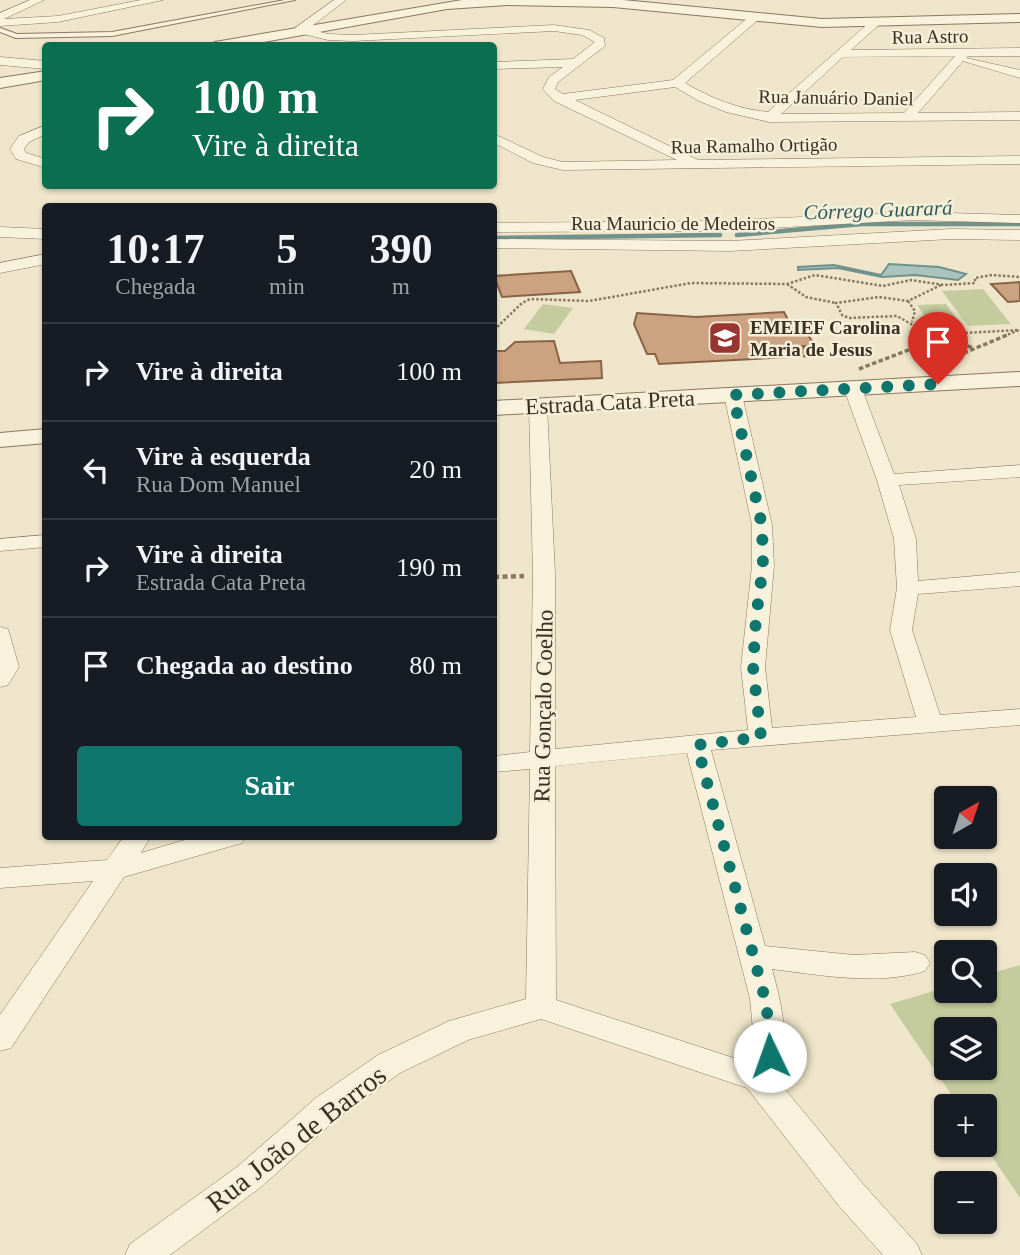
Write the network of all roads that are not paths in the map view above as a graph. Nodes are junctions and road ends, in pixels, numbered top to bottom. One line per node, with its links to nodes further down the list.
1 (39, 0): 5 (street)
2 (158, 0): 8 (street)
3 (293, 0): 10 (lane)
4 (341, 0): 11 (street)
5 (0, 17)
6 (754, 18): 9 (street); 11 (street); 23 (street)
7 (1020, 18): 9 (street)
8 (0, 23)
9 (875, 23): 14 (street)
10 (0, 30)
11 (299, 30): 12 (street); 17 (street)
12 (236, 42)
13 (1020, 52): 15 (street, Rua Astro)
14 (841, 54): 15 (street, Rua Astro); 27 (street)
15 (961, 56): 20 (street); 26 (street)
16 (0, 61): 18 (street)
17 (573, 63): 19 (street); 24 (street)
18 (42, 65)
19 (497, 66)
20 (1020, 74)
21 (42, 76): 22 (street)
22 (0, 83)
23 (677, 83): 24 (street); 27 (street, Rua Januário Daniel)
24 (558, 98): 32 (street)
25 (1020, 116): 26 (street, Rua Januário Daniel)
26 (908, 117): 27 (street, Rua Januário Daniel)
27 (769, 118)
28 (42, 131): 31 (street)
29 (497, 140): 32 (street, Rua Ramalho Ortigão)
30 (1020, 160): 32 (street, Rua Ramalho Ortigão)
31 (42, 163)
32 (698, 165)
33 (1020, 219): 34 (street)
34 (725, 226): 35 (street); 40 (street)
35 (497, 228)
36 (0, 232): 37 (street)
37 (42, 234)
38 (1020, 236): 40 (street, Rua Mauricio de Medeiros)
39 (497, 244): 40 (street, Rua Mauricio de Medeiros)
40 (730, 246)
41 (42, 260): 42 (street)
42 (0, 268)
43 (1020, 379): 44 (street, Estrada Cata Preta)
44 (853, 382): 45 (street, Estrada Cata Preta); 51 (street)
45 (733, 395): 46 (street, Estrada Cata Preta); 60 (street)
46 (538, 406): 47 (street, Estrada Cata Preta); 62 (street, Rua Gonçalo Coelho)
47 (497, 408)
48 (42, 436): 49 (street)
49 (0, 440)
50 (1020, 471): 51 (street)
51 (887, 480): 55 (street)
52 (42, 541): 53 (street)
53 (0, 545)
54 (1020, 579): 55 (street)
55 (908, 588): 59 (street)
56 (0, 634): 57 (street)
57 (0, 680)
58 (1020, 717): 59 (street)
59 (930, 723): 60 (street)
60 (761, 737): 61 (street)
61 (697, 745): 62 (street); 68 (street)
62 (542, 759): 63 (street); 70 (street, Rua Gonçalo Coelho)
63 (497, 764)
64 (136, 840): 66 (street)
65 (219, 840): 66 (street)
66 (119, 869): 67 (street); 71 (street)
67 (0, 878)
68 (752, 956): 69 (street); 72 (street)
69 (915, 963)
70 (541, 1007): 72 (street); 73 (street, Rua João de Barros)
71 (0, 1039)
72 (758, 1079): 74 (street)
73 (142, 1255)
74 (905, 1255)

